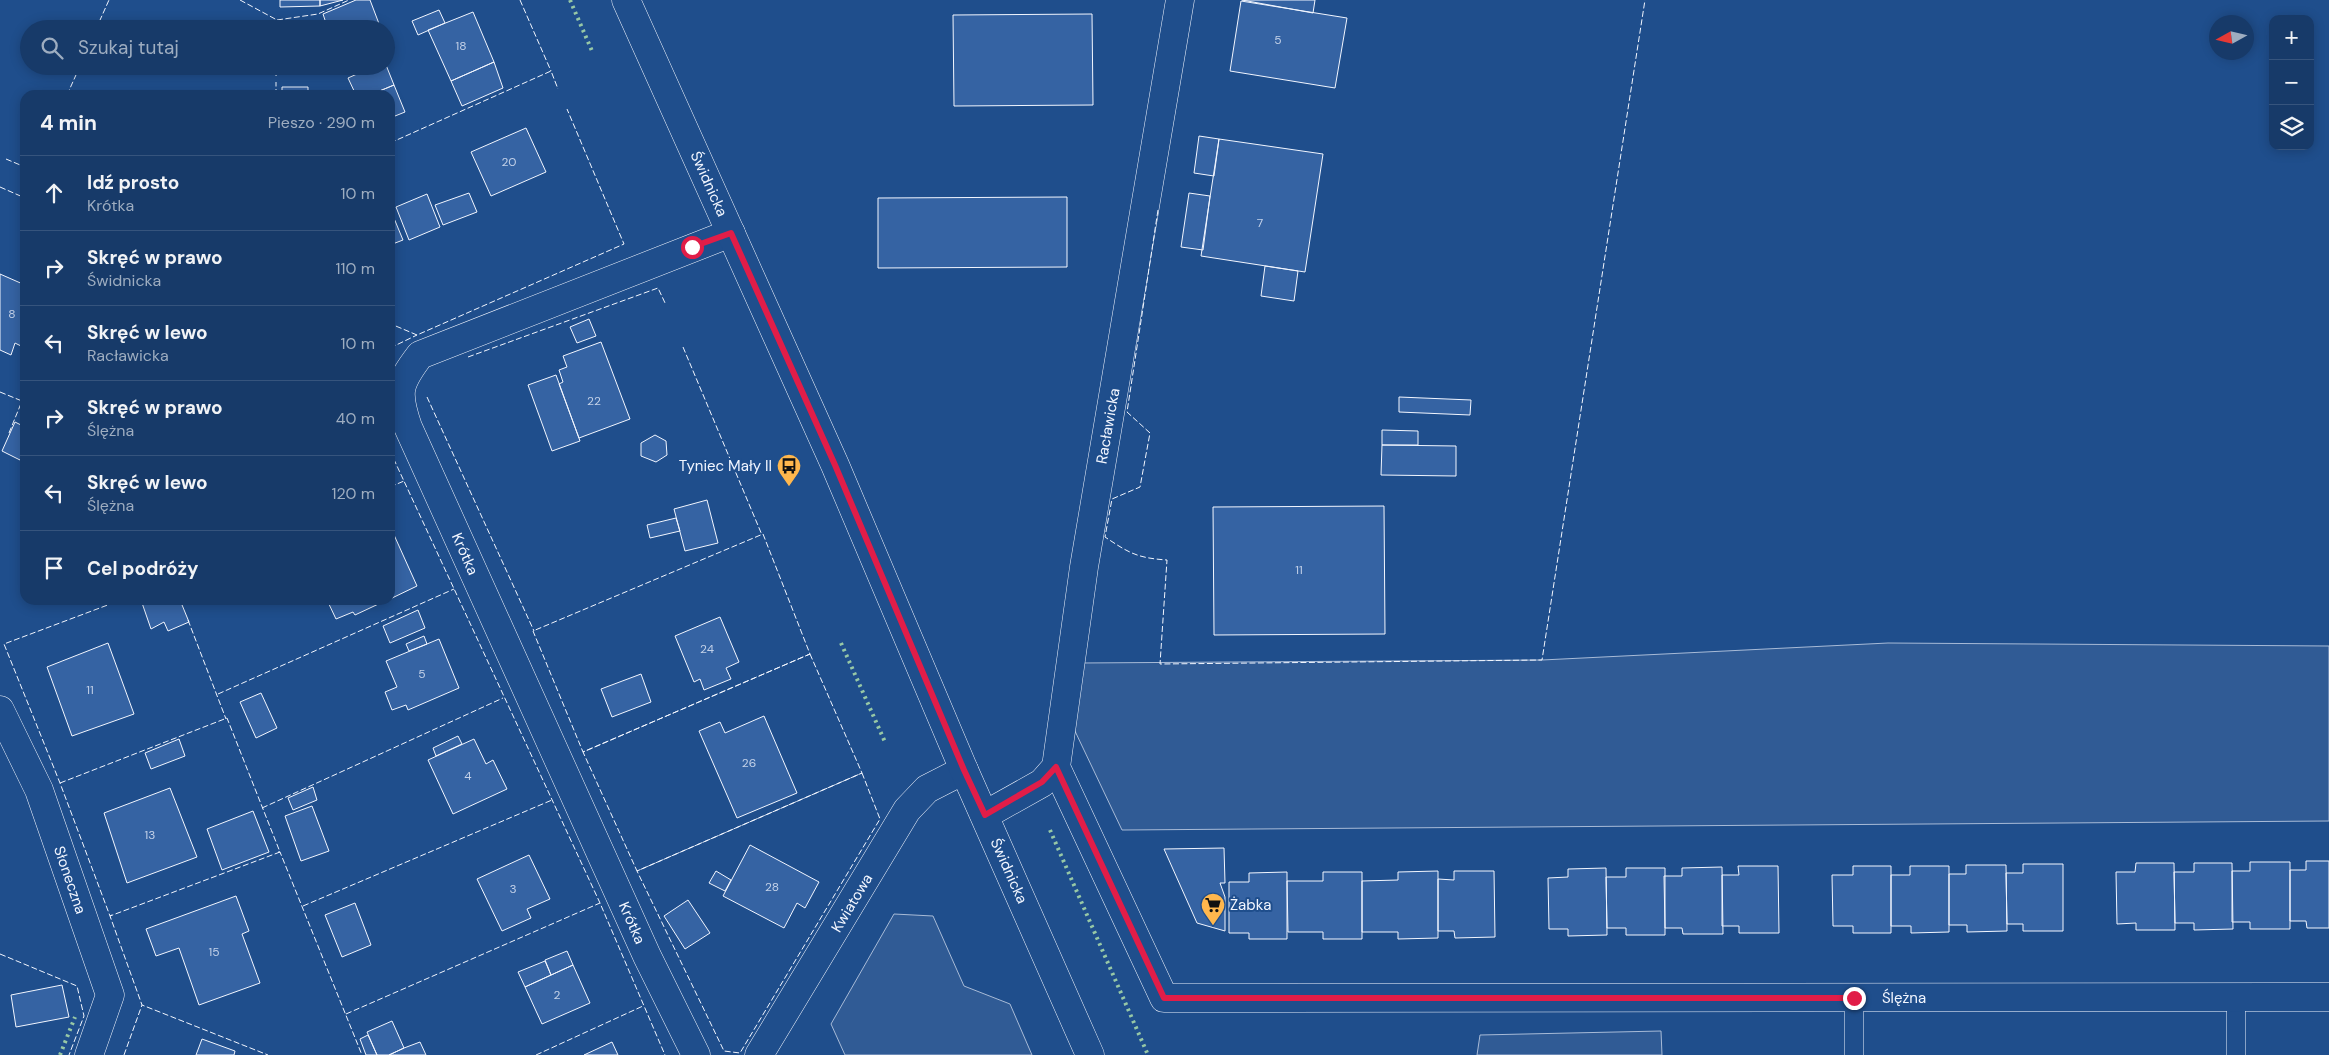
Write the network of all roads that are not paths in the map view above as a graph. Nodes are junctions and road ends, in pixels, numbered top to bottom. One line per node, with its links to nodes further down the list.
1 (626, 0): 3 (street, Świdnicka)
2 (1180, 0): 5 (street, Racławicka)
3 (731, 233): 6 (street, Świdnicka); 12 (street, Krótka)
4 (0, 710): 11 (street, Słoneczna)
5 (1056, 767): 7 (street); 10 (street, Ślężna)
6 (964, 770): 7 (street, Świdnicka); 13 (street, Kwiatowa)
7 (985, 815): 14 (street, Świdnicka)
8 (2236, 997): 9 (street, Ślężna); 10 (street, Ślężna); 16 (lane)
9 (2329, 997)
10 (1854, 998): 15 (lane)
11 (89, 1055)
12 (696, 1055)
13 (759, 1055)
14 (1090, 1055)
15 (1854, 1055)
16 (2236, 1055)

